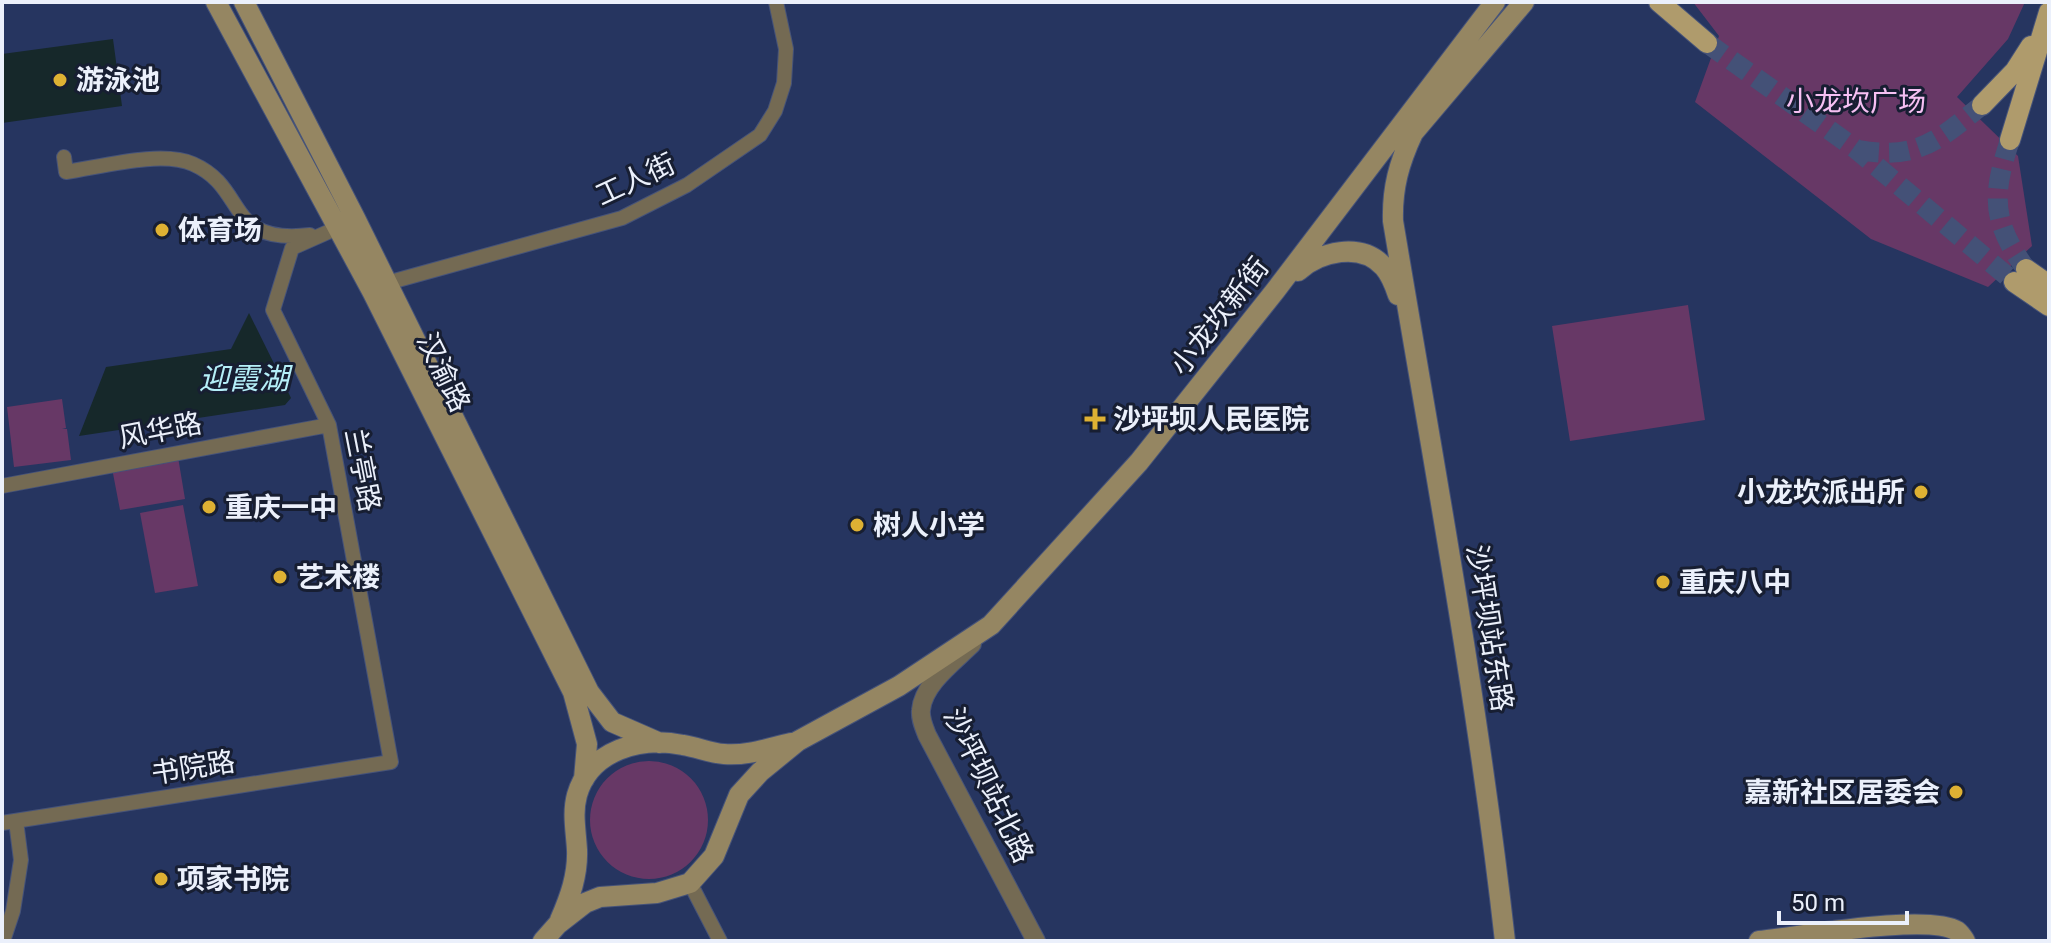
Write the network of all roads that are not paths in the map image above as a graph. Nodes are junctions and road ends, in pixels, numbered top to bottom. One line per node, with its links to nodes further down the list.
1 (216, 2): 12 (main road, 汉渝路)
2 (244, 2): 13 (main road, 汉渝路)
3 (776, 2): 13 (street, 工人街)
4 (1495, 2): 15 (main road, 小龙坎新街)
5 (1524, 2): 17 (main road)
6 (1658, 2): 8 (main road)
7 (2049, 13): 9 (main road); 10 (main road)
8 (1707, 43)
9 (1982, 105)
10 (2010, 140)
11 (64, 157): 12 (street)
12 (330, 230): 18 (street, 兰亭路); 24 (main road, 汉渝路)
13 (387, 283): 22 (main road, 汉渝路)
14 (2049, 285): 16 (main road)
15 (1275, 291): 17 (main road); 20 (main road, 小龙坎新街)
16 (2049, 306)
17 (1410, 325): 32 (main road, 沙坪坝站东路)
18 (329, 425): 19 (street, 风华路); 23 (street, 兰亭路)
19 (2, 486)
20 (991, 625): 21 (main road, 小龙坎新街); 31 (street, 沙坪坝站北路)
21 (798, 741): 22 (main road, 小龙坎新街); 26 (main road, 小龙坎新街)
22 (660, 743): 24 (main road, 小龙坎新街)
23 (391, 762): 25 (street, 书院路)
24 (584, 779): 27 (main road)
25 (9, 822): 28 (street)
26 (690, 883): 27 (main road); 30 (street)
27 (558, 924): 29 (main road)
28 (3, 941)
29 (543, 941)
30 (720, 941)
31 (1036, 941)
32 (1505, 941)
33 (1759, 941): 34 (main road)
34 (1965, 941)

